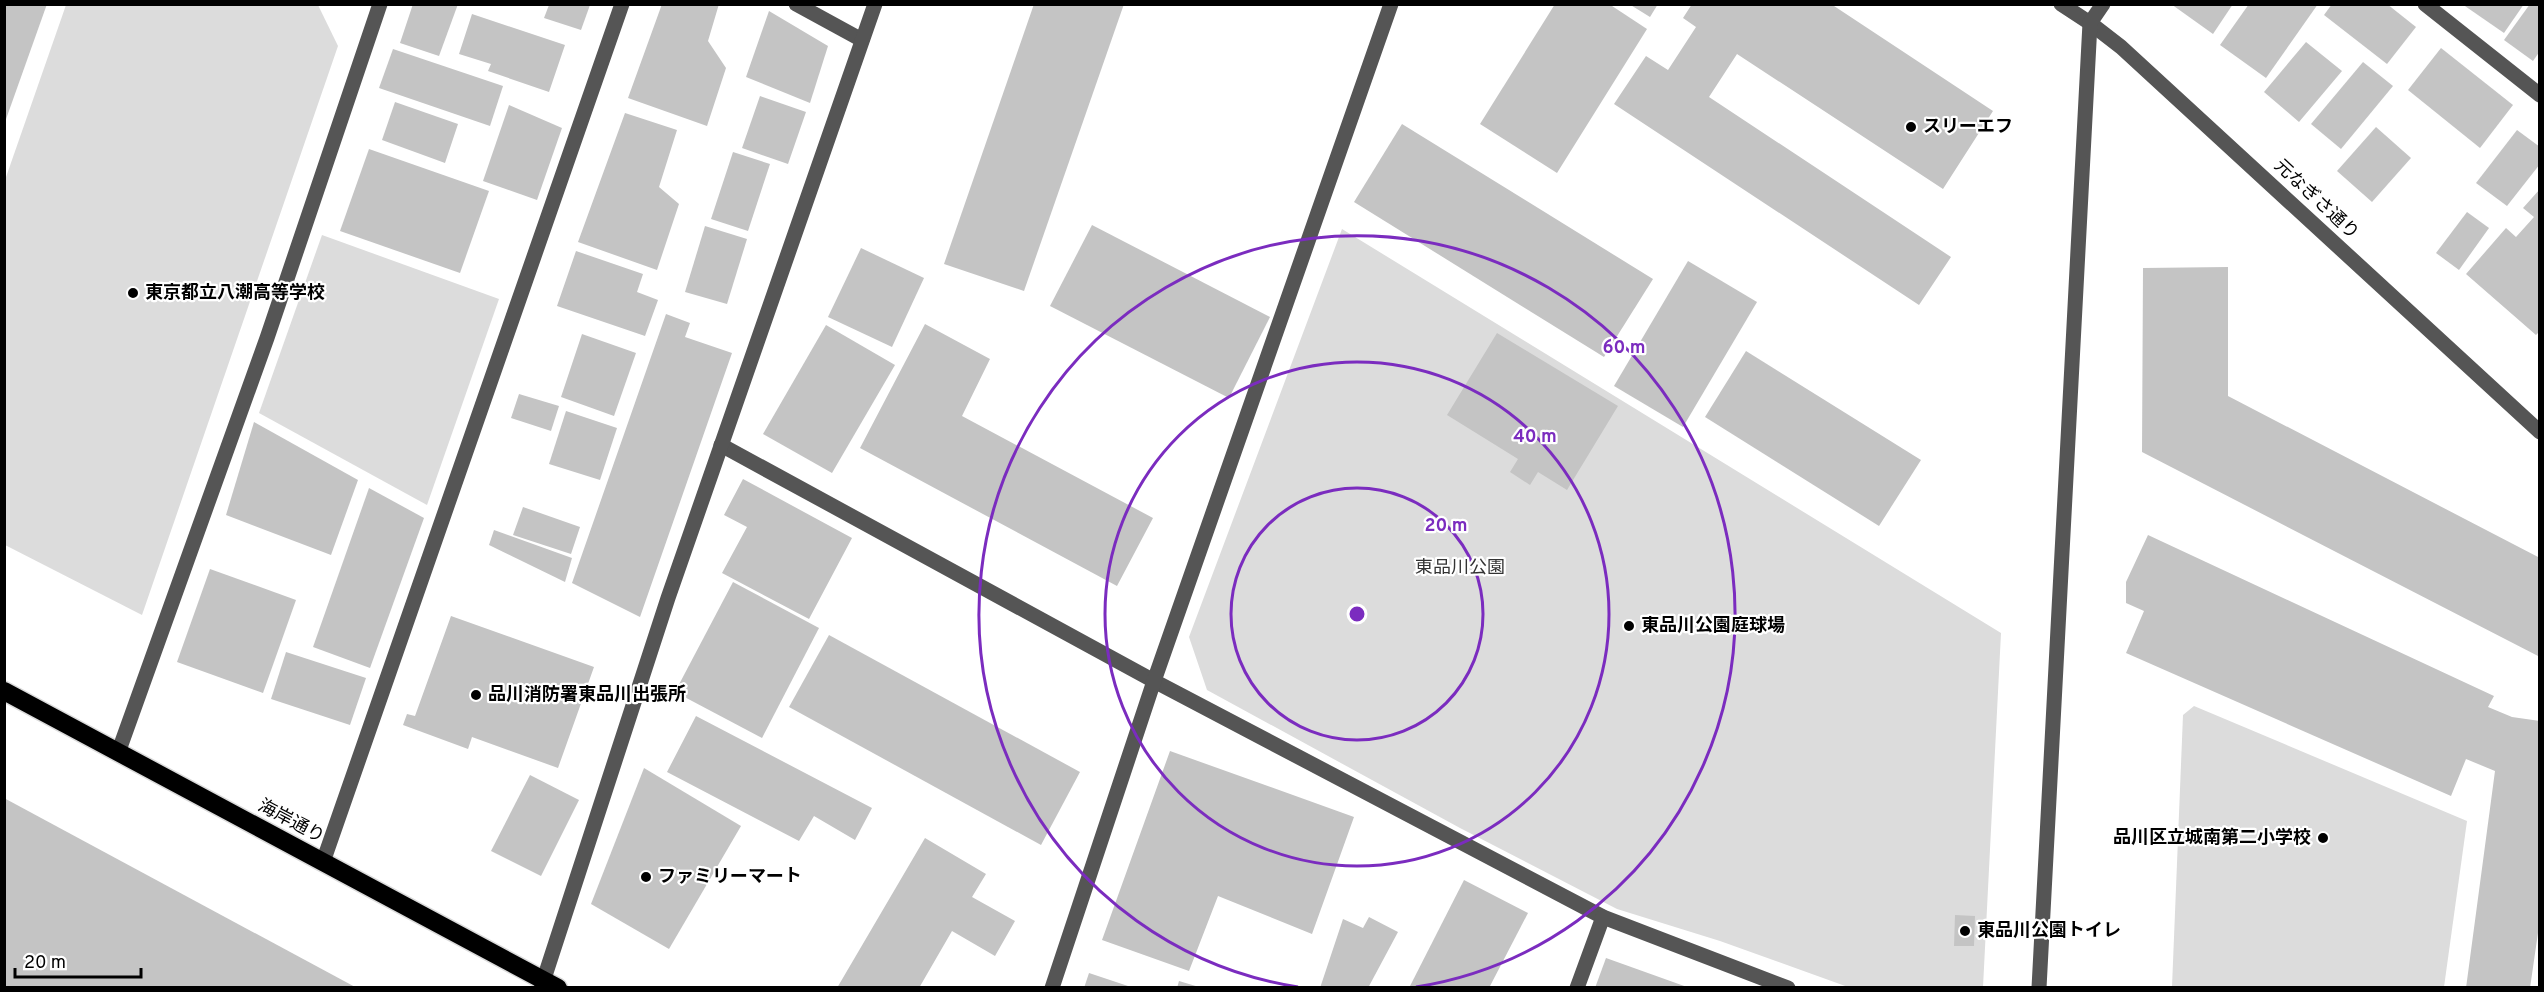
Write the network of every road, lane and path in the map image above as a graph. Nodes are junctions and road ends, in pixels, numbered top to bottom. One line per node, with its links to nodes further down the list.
1 (380, 4): 16 (street)
2 (622, 4): 17 (street)
3 (796, 4): 10 (street)
4 (875, 4): 10 (street)
5 (1391, 4): 14 (street)
6 (2061, 4): 9 (street, 元なぎさ通り)
7 (2103, 4): 9 (street)
8 (2425, 4): 11 (street)
9 (2090, 23): 12 (street, 元なぎさ通り); 23 (street)
10 (862, 40): 13 (street)
11 (2540, 95)
12 (2540, 432)
13 (721, 445): 14 (street); 19 (street)
14 (1154, 681): 18 (street); 20 (street)
15 (4, 691): 16 (highway, 海岸通り)
16 (118, 753): 17 (highway, 海岸通り)
17 (323, 862): 19 (highway, 海岸通り)
18 (1603, 916): 21 (street); 22 (street)
19 (548, 985)
20 (1052, 987)
21 (1577, 987)
22 (1788, 987)
23 (2039, 987)

